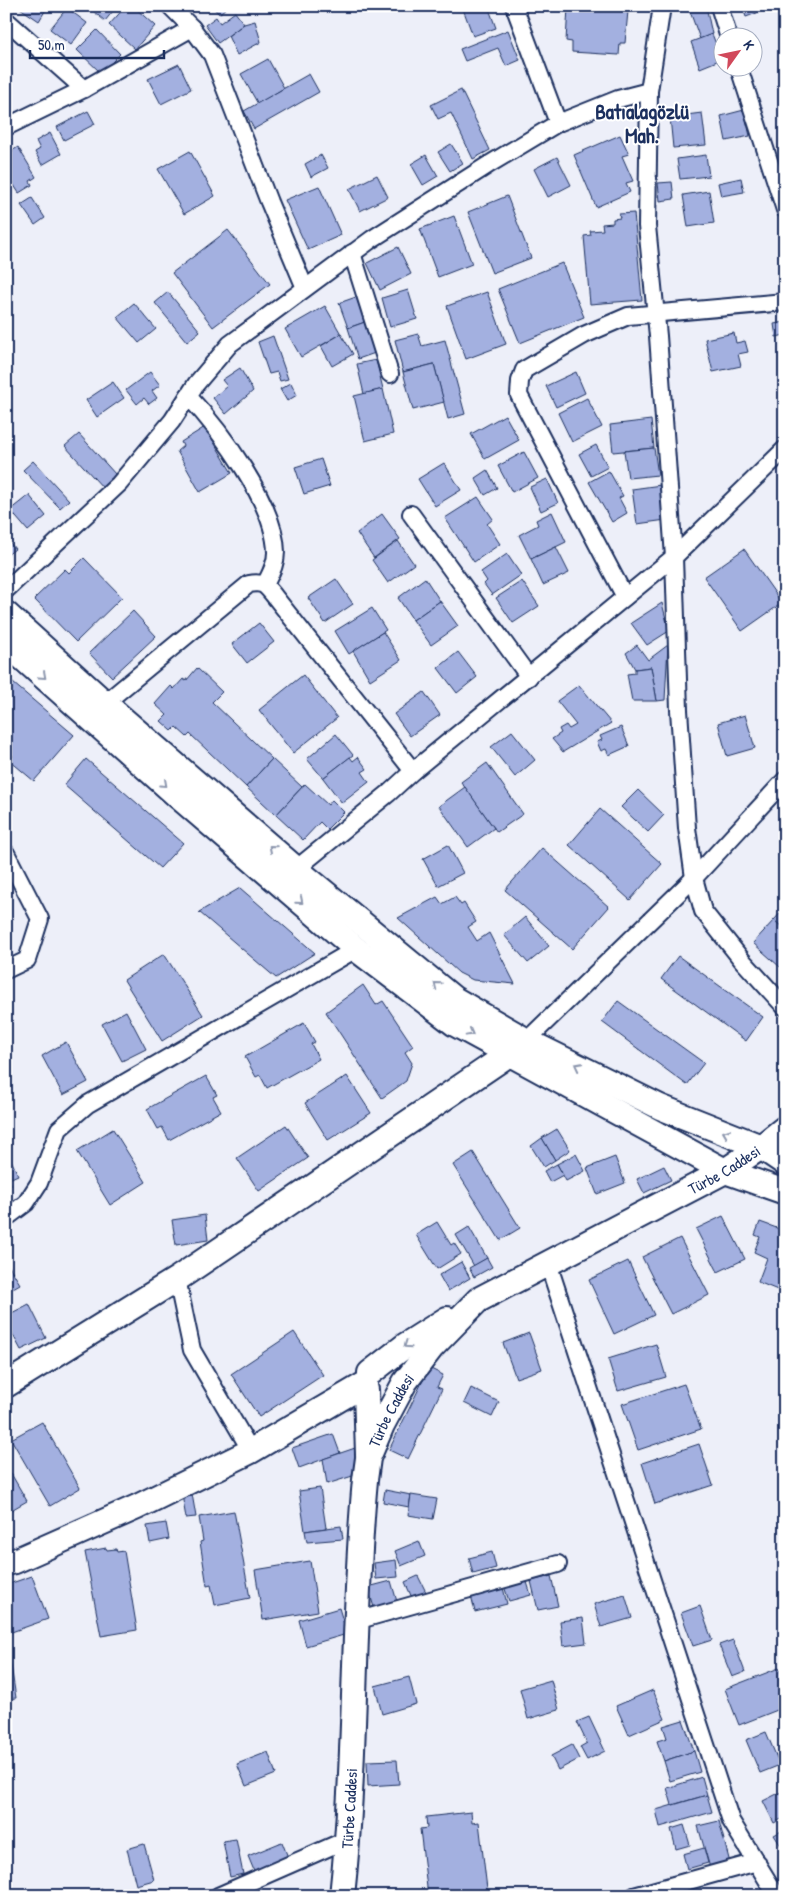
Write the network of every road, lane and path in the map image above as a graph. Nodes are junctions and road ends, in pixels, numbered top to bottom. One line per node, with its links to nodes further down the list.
1 (170, 6): 6 (street)
2 (514, 6): 11 (street)
3 (662, 6): 10 (street)
4 (719, 6): 7 (street)
5 (6, 20): 9 (street)
6 (192, 28): 9 (street); 15 (street)
7 (726, 28)
8 (742, 78): 13 (street)
9 (84, 89): 12 (street)
10 (649, 91): 11 (street); 17 (street)
11 (558, 122): 14 (street)
12 (6, 127)
13 (785, 210)
14 (352, 253): 15 (street); 18 (street)
15 (305, 288): 19 (street)
16 (785, 302): 17 (street)
17 (656, 313): 22 (street); 25 (street)
18 (390, 374)
19 (188, 396): 23 (street); 24 (street)
20 (785, 449): 22 (street)
21 (411, 514): 28 (street)
22 (674, 557): 25 (street); 34 (street)
23 (265, 585): 29 (street); 30 (street)
24 (6, 590)
25 (625, 597): 28 (street)
26 (6, 614): 29 (street)
27 (6, 643): 33 (street, one-way to 33)
28 (529, 677): 30 (street)
29 (105, 703): 33 (street, one-way to 29)
30 (413, 771): 33 (street)
31 (785, 780): 34 (street)
32 (6, 853): 36 (street)
33 (285, 874): 35 (street, one-way to 35); 38 (street, one-way to 33)
34 (694, 878): 37 (street); 38 (street)
35 (356, 949): 38 (street, one-way to 38); 44 (street)
36 (6, 970)
37 (784, 1003)
38 (518, 1048): 40 (street, one-way to 38); 42 (street); 46 (street)
39 (785, 1128): 40 (street, Türbe Caddesi)
40 (761, 1147): 41 (street); 42 (street, Türbe Caddesi)
41 (785, 1163)
42 (725, 1171): 43 (street); 45 (street, Türbe Caddesi)
43 (785, 1192)
44 (6, 1218)
45 (548, 1263): 47 (street, Türbe Caddesi); 57 (street)
46 (177, 1279): 49 (street); 51 (street)
47 (478, 1300): 48 (street, one-way to 48); 50 (street, Türbe Caddesi)
48 (367, 1382): 50 (street); 51 (street); 52 (street)
49 (6, 1385)
50 (398, 1394): 52 (street, Türbe Caddesi)
51 (251, 1451): 53 (street)
52 (368, 1458): 55 (street, Türbe Caddesi)
53 (6, 1563)
54 (558, 1564): 55 (street)
55 (356, 1621): 56 (street, Türbe Caddesi)
56 (348, 1839): 58 (street); 59 (street, Türbe Caddesi)
57 (757, 1862): 60 (street); 61 (street)
58 (218, 1896)
59 (342, 1896)
60 (634, 1896)
61 (778, 1896)

